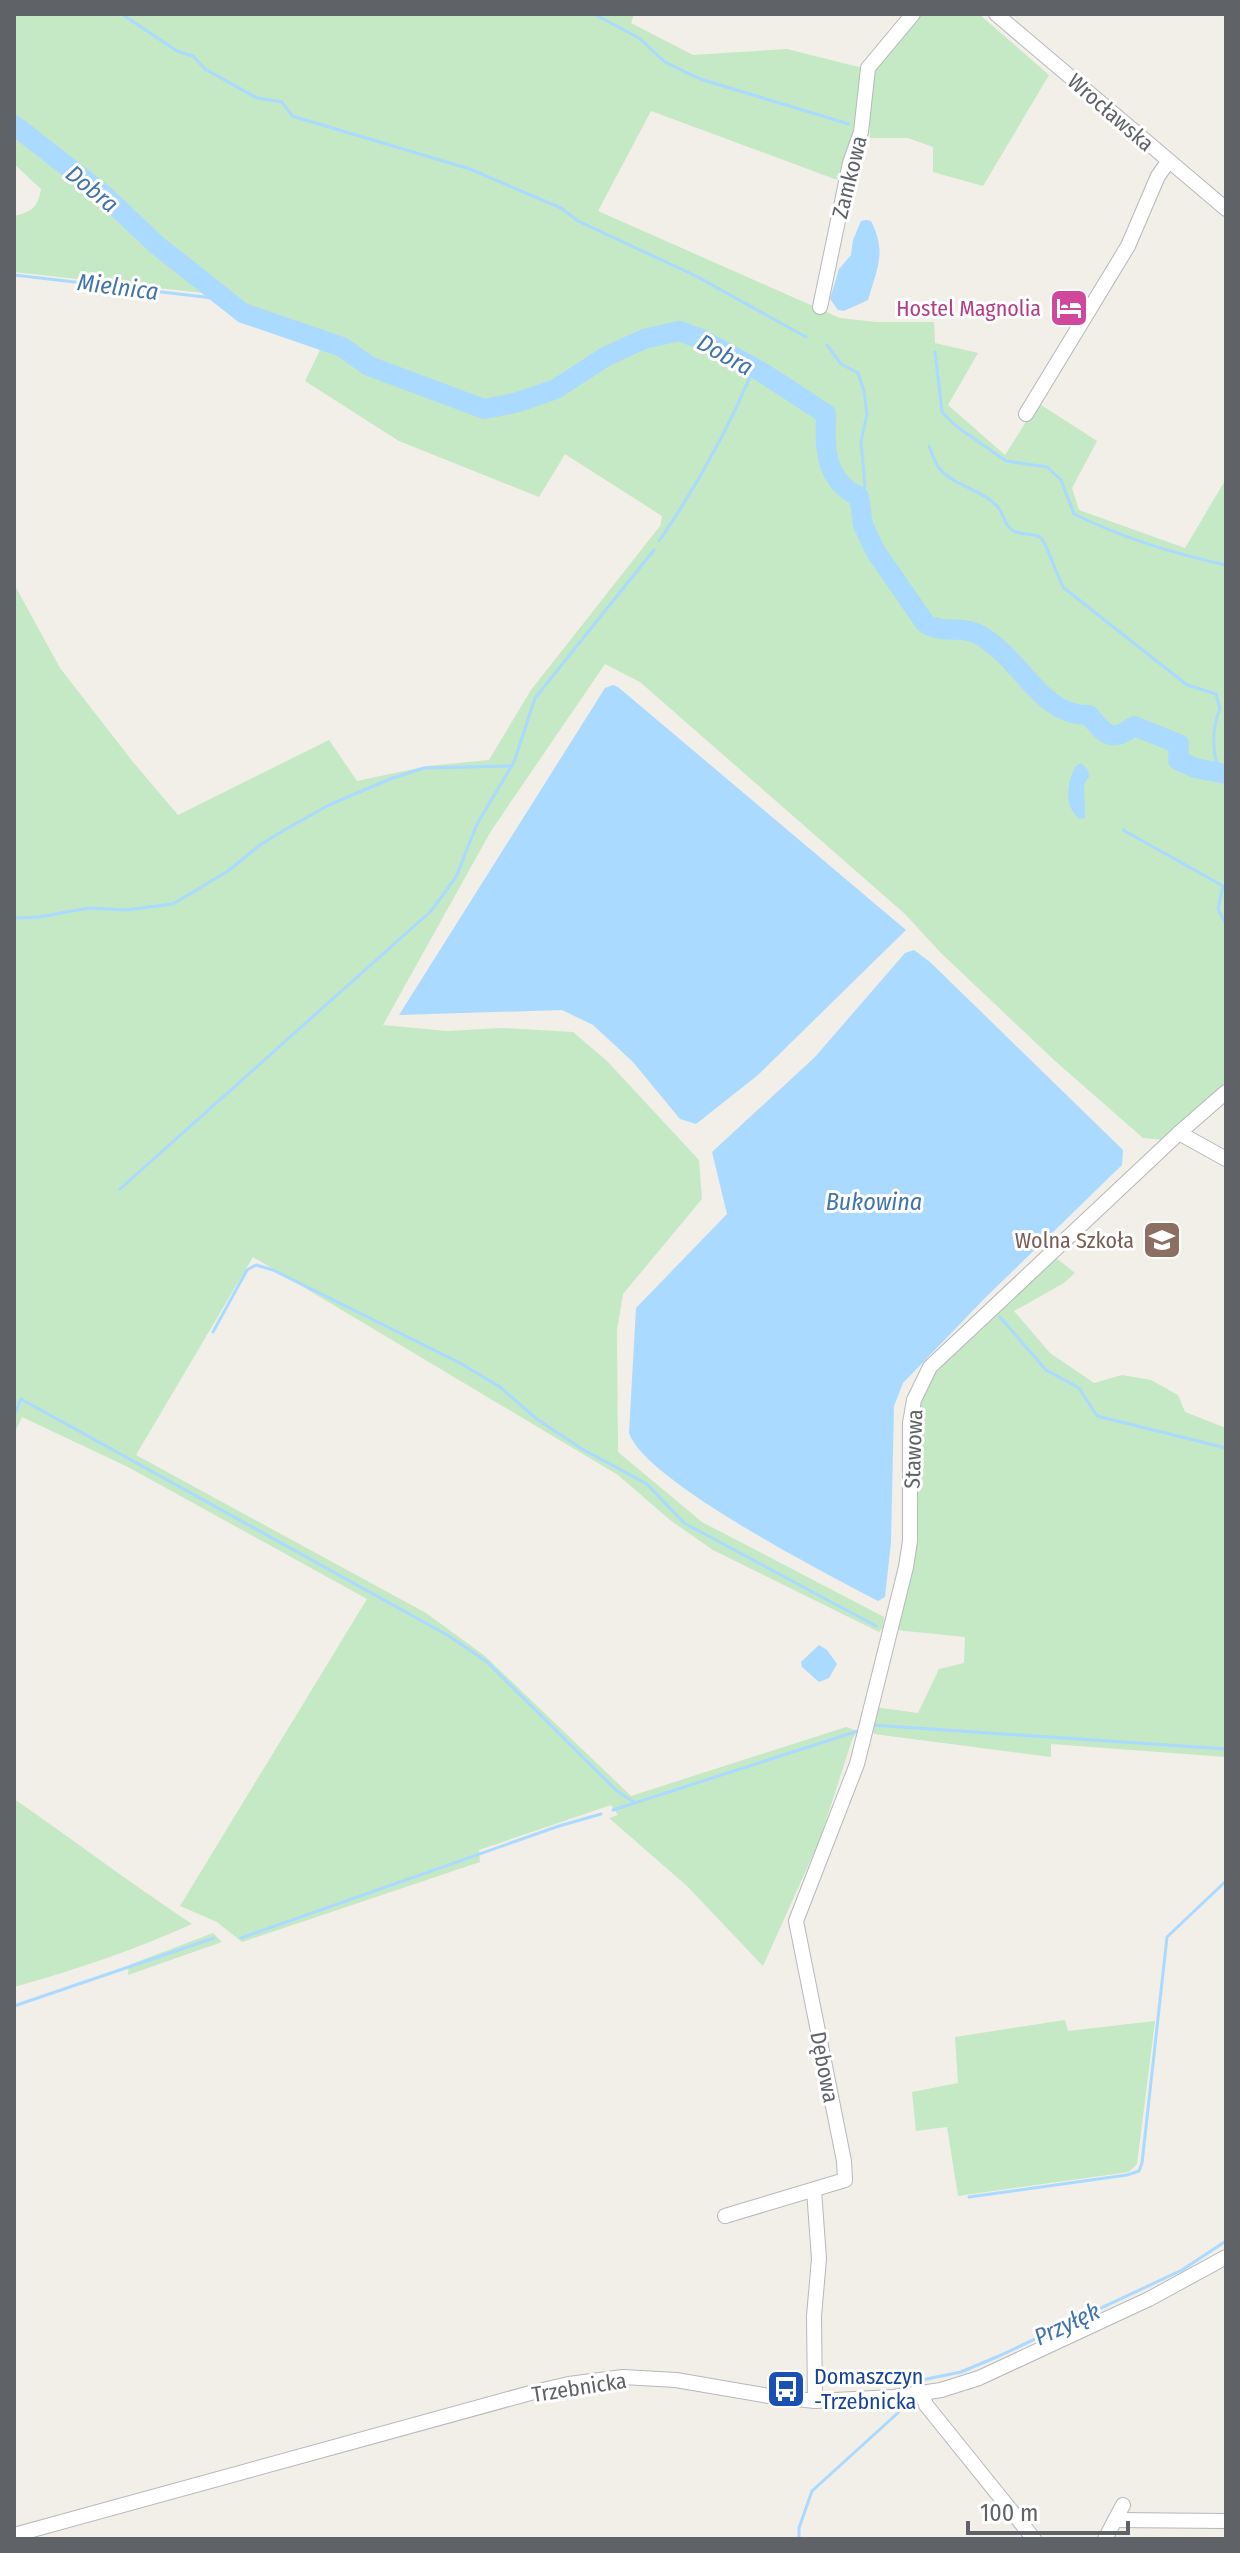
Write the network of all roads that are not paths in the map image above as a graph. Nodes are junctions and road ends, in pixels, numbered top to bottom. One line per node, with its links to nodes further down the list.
1 (913, 14): 5 (street, Zamkowa)
2 (996, 14): 3 (street, Wrocławska)
3 (1168, 162): 4 (street, Wrocławska); 6 (street)
4 (1226, 209)
5 (820, 307)
6 (1026, 414)
7 (1226, 1092): 8 (street, Stawowa)
8 (1179, 1133): 9 (street); 10 (street, Stawowa)
9 (1226, 1159)
10 (796, 1921): 11 (street, Dębowa)
11 (814, 2190): 12 (street, Dębowa); 15 (street)
12 (725, 2216)
13 (1226, 2257): 14 (street, Trzebnicka)
14 (917, 2394): 15 (street, Trzebnicka); 20 (street)
15 (815, 2401): 19 (street, Trzebnicka)
16 (1123, 2505): 17 (street)
17 (1115, 2520): 18 (street); 21 (street)
18 (1226, 2521)
19 (14, 2535)
20 (1034, 2539)
21 (1105, 2539)

